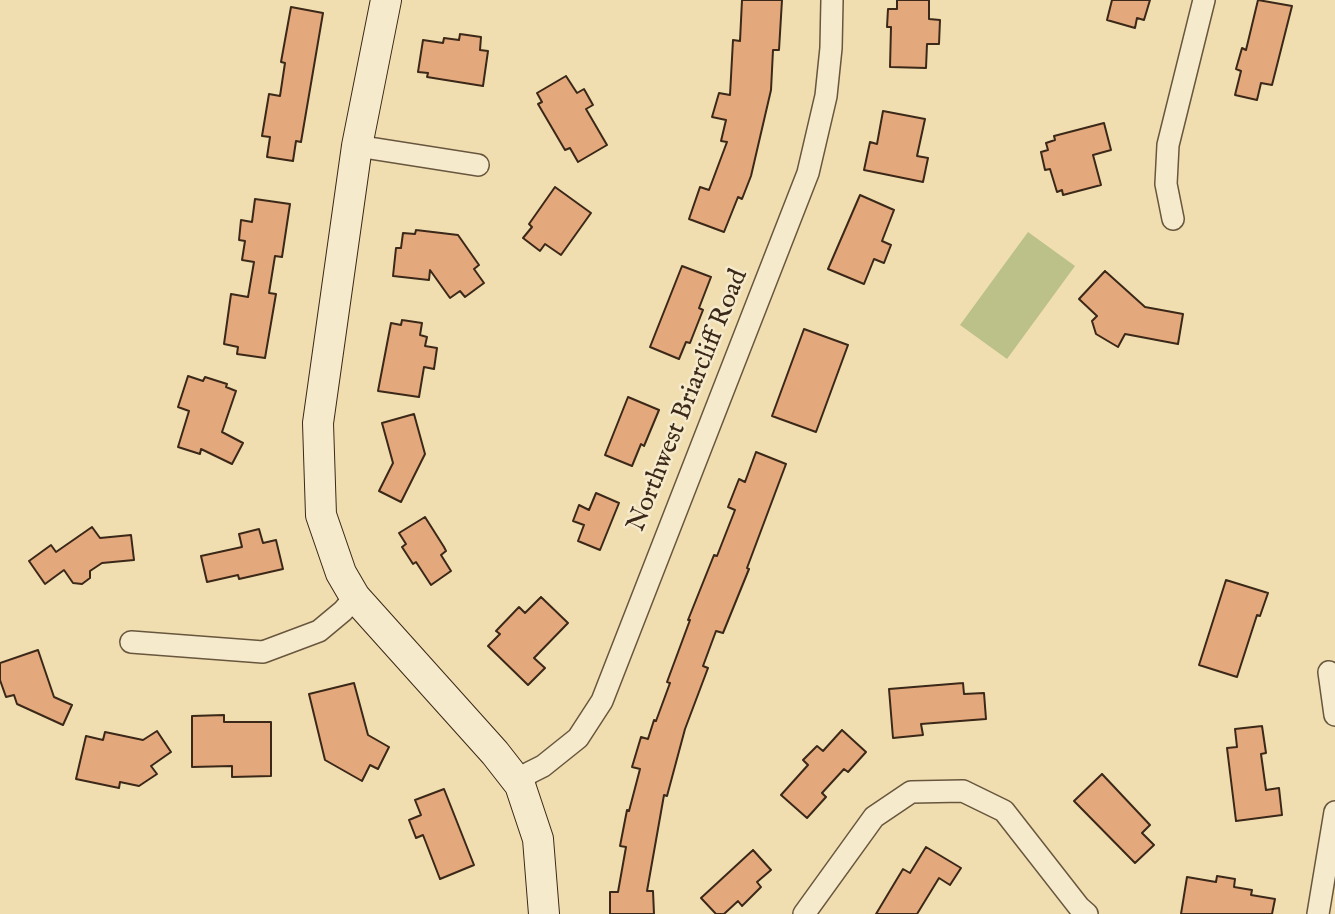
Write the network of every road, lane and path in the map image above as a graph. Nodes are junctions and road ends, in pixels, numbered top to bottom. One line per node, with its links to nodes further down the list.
1 (386, 0): 4 (main road)
2 (832, 0): 11 (street, Northwest Briarcliff Road)
3 (1204, 0): 6 (street)
4 (357, 146): 5 (street); 7 (main road)
5 (478, 165)
6 (1173, 219)
7 (355, 597): 8 (street); 11 (main road)
8 (131, 642)
9 (1329, 672): 10 (street)
10 (1335, 715)
11 (520, 785): 13 (main road)
12 (1335, 812): 16 (street)
13 (544, 914)
14 (804, 914): 15 (street)
15 (1087, 914)
16 (1318, 914)

